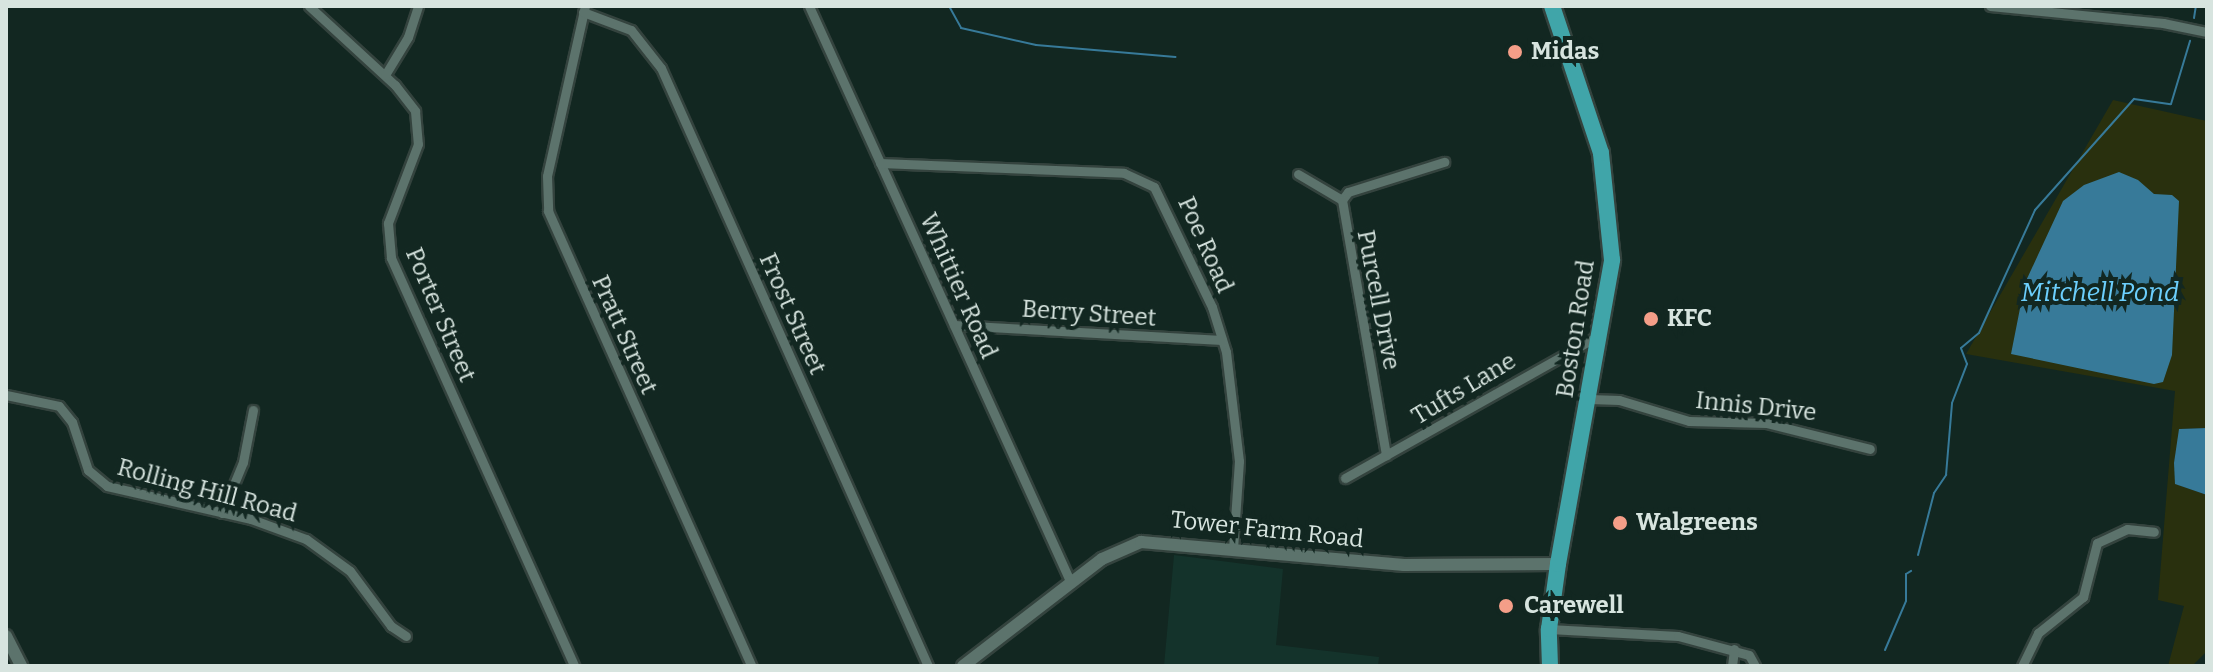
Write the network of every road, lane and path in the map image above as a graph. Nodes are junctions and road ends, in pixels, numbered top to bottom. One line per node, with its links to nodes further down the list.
1 (309, 6): 8 (street, Porter Street)
2 (418, 6): 8 (street)
3 (809, 6): 10 (street, Whittier Road)
4 (1552, 6): 14 (main road, Boston Road)
5 (1990, 6): 7 (street)
6 (584, 9): 33 (street, Pratt Street); 34 (street, Frost Street)
7 (2207, 32)
8 (385, 75): 32 (street, Porter Street)
9 (1444, 162): 12 (street, Purcell Drive)
10 (880, 163): 13 (street, Whittier Road); 15 (street, Poe Road)
11 (1298, 174): 12 (street, Purcell Drive)
12 (1342, 200): 20 (street, Purcell Drive)
13 (954, 325): 15 (street, Berry Street); 26 (street, Whittier Road)
14 (1603, 333): 17 (main road, Boston Road); 20 (street, Tufts Lane)
15 (1222, 340): 24 (street, Poe Road)
16 (6, 395): 22 (street, Rolling Hill Road)
17 (1589, 399): 19 (street, Innis Drive); 25 (main road, Boston Road)
18 (253, 410): 22 (street)
19 (1870, 449)
20 (1386, 455): 21 (street, Tufts Lane)
21 (1345, 478)
22 (222, 513): 29 (street, Rolling Hill Road)
23 (2154, 532): 39 (street)
24 (1233, 548): 25 (street, Tower Farm Road); 26 (street, Tower Farm Road)
25 (1558, 564): 27 (main road, Boston Road)
26 (1071, 583): 35 (street, Tower Farm Road)
27 (1549, 629): 30 (street); 36 (main road, Boston Road)
28 (6, 636): 31 (street)
29 (406, 636)
30 (1734, 649): 37 (street); 38 (street)
31 (21, 666)
32 (574, 666)
33 (752, 666)
34 (928, 666)
35 (963, 666)
36 (1550, 666)
37 (1732, 666)
38 (1755, 666)
39 (2022, 666)

